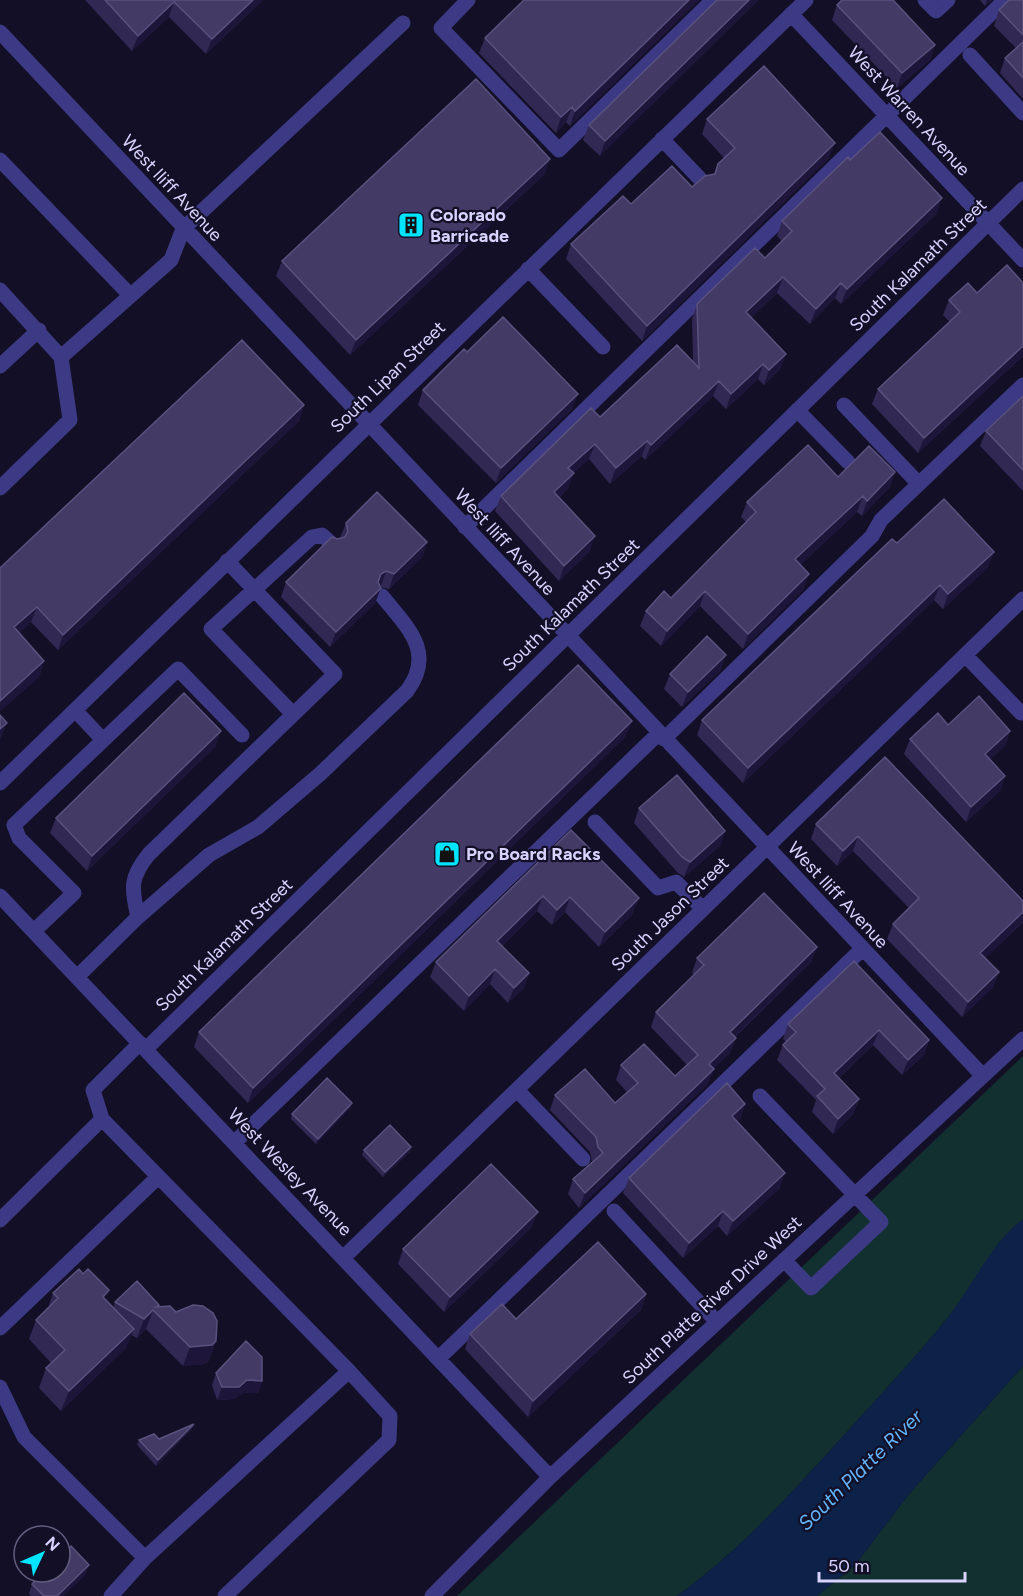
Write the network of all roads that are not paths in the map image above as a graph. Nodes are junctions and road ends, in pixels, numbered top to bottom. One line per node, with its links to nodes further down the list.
1 (468, 0): 2 (street)
2 (713, 0)
3 (806, 0): 7 (street, South Lipan Street)
4 (925, 0): 5 (street)
5 (948, 0)
6 (1005, 0): 12 (street)
7 (791, 14): 12 (street, West Warren Avenue); 13 (street, South Lipan Street)
8 (403, 23): 18 (street)
9 (0, 32): 18 (street, West Iliff Avenue)
10 (970, 55): 11 (street)
11 (1023, 113)
12 (886, 115): 17 (street, West Warren Avenue); 34 (street)
13 (662, 139): 15 (street); 20 (street, South Lipan Street)
14 (0, 160): 22 (street)
15 (703, 182)
16 (1023, 189): 17 (street, South Kalamath Street)
17 (988, 223): 19 (street, West Warren Avenue); 29 (street, South Kalamath Street)
18 (183, 229): 22 (street); 30 (street, West Iliff Avenue)
19 (1023, 260)
20 (528, 269): 24 (street); 30 (street, South Lipan Street)
21 (0, 290): 23 (street)
22 (130, 295): 25 (street)
23 (39, 330): 25 (street); 26 (street)
24 (603, 347)
25 (61, 357): 33 (street)
26 (0, 366)
27 (1023, 385): 32 (street)
28 (844, 405): 32 (street)
29 (797, 410): 31 (street); 40 (street, South Kalamath Street)
30 (367, 424): 34 (street, West Iliff Avenue); 36 (street, South Lipan Street)
31 (848, 462)
32 (919, 484): 46 (street)
33 (0, 488)
34 (465, 527): 40 (street, West Iliff Avenue)
35 (333, 545): 37 (street)
36 (227, 561): 37 (street); 42 (street, South Lipan Street)
37 (253, 588): 44 (street); 44 (street)
38 (382, 596): 53 (street)
39 (1023, 599): 41 (street, South Jason Street)
40 (567, 636): 46 (street, West Iliff Avenue); 58 (street, South Kalamath Street)
41 (965, 655): 43 (street); 50 (street, South Jason Street)
42 (75, 710): 47 (street); 48 (street, South Lipan Street)
43 (1021, 713)
44 (293, 714): 53 (street)
45 (242, 735): 47 (street)
46 (662, 736): 50 (street, West Iliff Avenue); 63 (street)
47 (104, 740): 54 (street)
48 (0, 783)
49 (595, 822): 52 (street)
50 (766, 848): 52 (street, South Jason Street); 55 (street, West Iliff Avenue)
51 (0, 896): 54 (street, West Wesley Avenue)
52 (703, 909): 60 (street, South Jason Street)
53 (138, 917): 56 (street)
54 (34, 931): 56 (street, West Wesley Avenue)
55 (862, 949): 59 (street, West Iliff Avenue); 73 (street)
56 (77, 977): 58 (street, West Wesley Avenue)
57 (1023, 1039): 59 (street, South Platte River Drive West)
58 (143, 1046): 62 (street, South Kalamath Street); 63 (street, West Wesley Avenue)
59 (983, 1076): 66 (street, South Platte River Drive West)
60 (517, 1090): 64 (street); 69 (street, South Jason Street)
61 (760, 1096): 66 (street)
62 (102, 1119): 65 (street); 68 (street)
63 (235, 1142): 69 (street, West Wesley Avenue)
64 (583, 1159)
65 (158, 1177): 72 (street); 74 (street)
66 (855, 1195): 70 (street, South Platte River Drive West); 70 (street)
67 (614, 1211): 71 (street)
68 (0, 1220)
69 (344, 1257): 73 (street, West Wesley Avenue)
70 (784, 1260): 71 (street, South Platte River Drive West)
71 (717, 1322): 76 (street, South Platte River Drive West)
72 (0, 1328)
73 (439, 1358): 76 (street, West Wesley Avenue)
74 (349, 1371): 77 (street); 79 (street)
75 (0, 1387): 77 (street)
76 (550, 1477): 80 (street, South Platte River Drive West)
77 (145, 1558): 78 (street)
78 (111, 1596)
79 (225, 1596)
80 (432, 1596)

